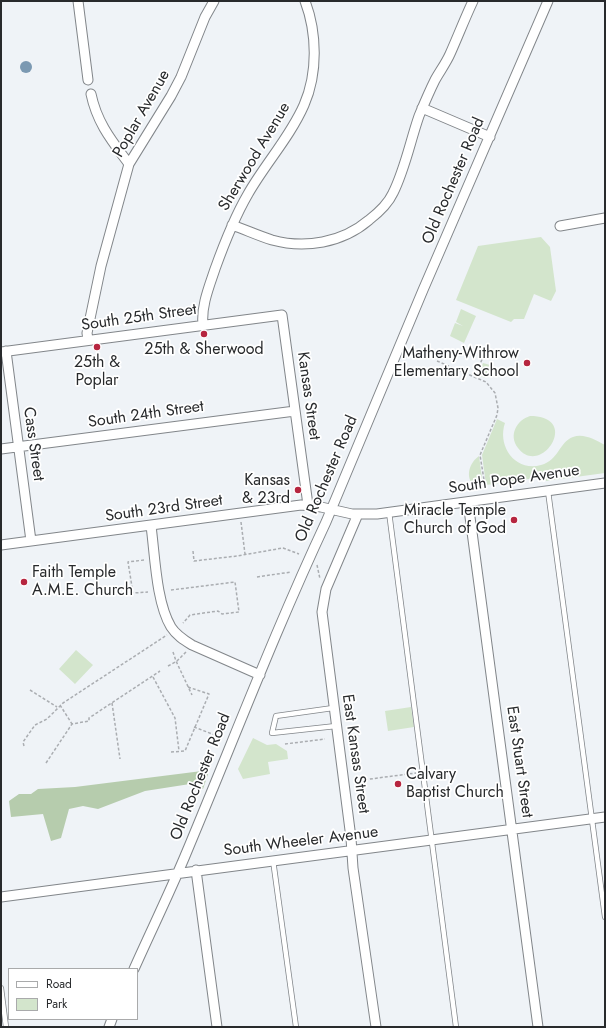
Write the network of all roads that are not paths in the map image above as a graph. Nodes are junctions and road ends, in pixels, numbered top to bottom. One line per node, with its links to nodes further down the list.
1 (78, 1): 6 (street)
2 (214, 1): 10 (street, Poplar Avenue)
3 (306, 1): 12 (street, Sherwood Avenue)
4 (473, 1): 8 (street)
5 (548, 1): 9 (street, Old Rochester Road)
6 (88, 80)
7 (91, 94): 10 (street)
8 (422, 108): 9 (street); 12 (street)
9 (490, 136): 25 (street, Old Rochester Road)
10 (129, 164): 16 (street, Poplar Avenue)
11 (605, 218): 13 (street)
12 (232, 225): 15 (street, Sherwood Avenue)
13 (560, 226)
14 (282, 315): 15 (street, South 25th Street); 18 (street, Kansas Street)
15 (203, 325): 16 (street, South 25th Street)
16 (88, 340): 17 (street, South 25th Street)
17 (3, 352): 19 (street, Cass Street)
18 (295, 411): 19 (street, South 24th Street); 24 (street, Kansas Street)
19 (18, 447): 20 (street, South 24th Street); 31 (street, Cass Street)
20 (1, 449)
21 (605, 483): 22 (street, South Pope Avenue)
22 (548, 491): 23 (street, South Pope Avenue); 29 (lane)
23 (468, 502): 26 (street, South Pope Avenue); 38 (street, East Stuart Street)
24 (308, 505): 25 (street, South 23rd Street); 30 (street, South 23rd Street)
25 (331, 509): 27 (street, South Pope Avenue); 33 (street, Old Rochester Road)
26 (389, 512): 27 (street, South Pope Avenue); 39 (lane)
27 (358, 514): 34 (street, East Kansas Street)
28 (557, 515): 29 (lane)
29 (552, 516): 37 (lane)
30 (151, 526): 31 (street, South 23rd Street); 33 (street)
31 (31, 541): 32 (street, South 23rd Street)
32 (1, 545)
33 (260, 674): 43 (street, Old Rochester Road)
34 (333, 708): 35 (street, East Kansas Street); 35 (lane)
35 (336, 726): 40 (street, East Kansas Street)
36 (605, 816): 37 (street, South Wheeler Avenue)
37 (592, 818): 38 (street, South Wheeler Avenue); 45 (lane)
38 (512, 828): 39 (street, South Wheeler Avenue); 53 (street, East Stuart Street)
39 (431, 840): 40 (street, South Wheeler Avenue); 52 (lane)
40 (352, 850): 41 (street, South Wheeler Avenue); 51 (street, East Kansas Street)
41 (273, 860): 42 (street, South Wheeler Avenue); 50 (lane)
42 (196, 870): 43 (street, South Wheeler Avenue); 49 (street)
43 (176, 874): 44 (street, South Wheeler Avenue); 46 (street, Old Rochester Road)
44 (1, 896)
45 (605, 917)
46 (134, 968)
47 (1, 988): 48 (lane)
48 (6, 1027)
49 (217, 1027)
50 (296, 1027)
51 (376, 1027)
52 (456, 1027)
53 (538, 1027)

